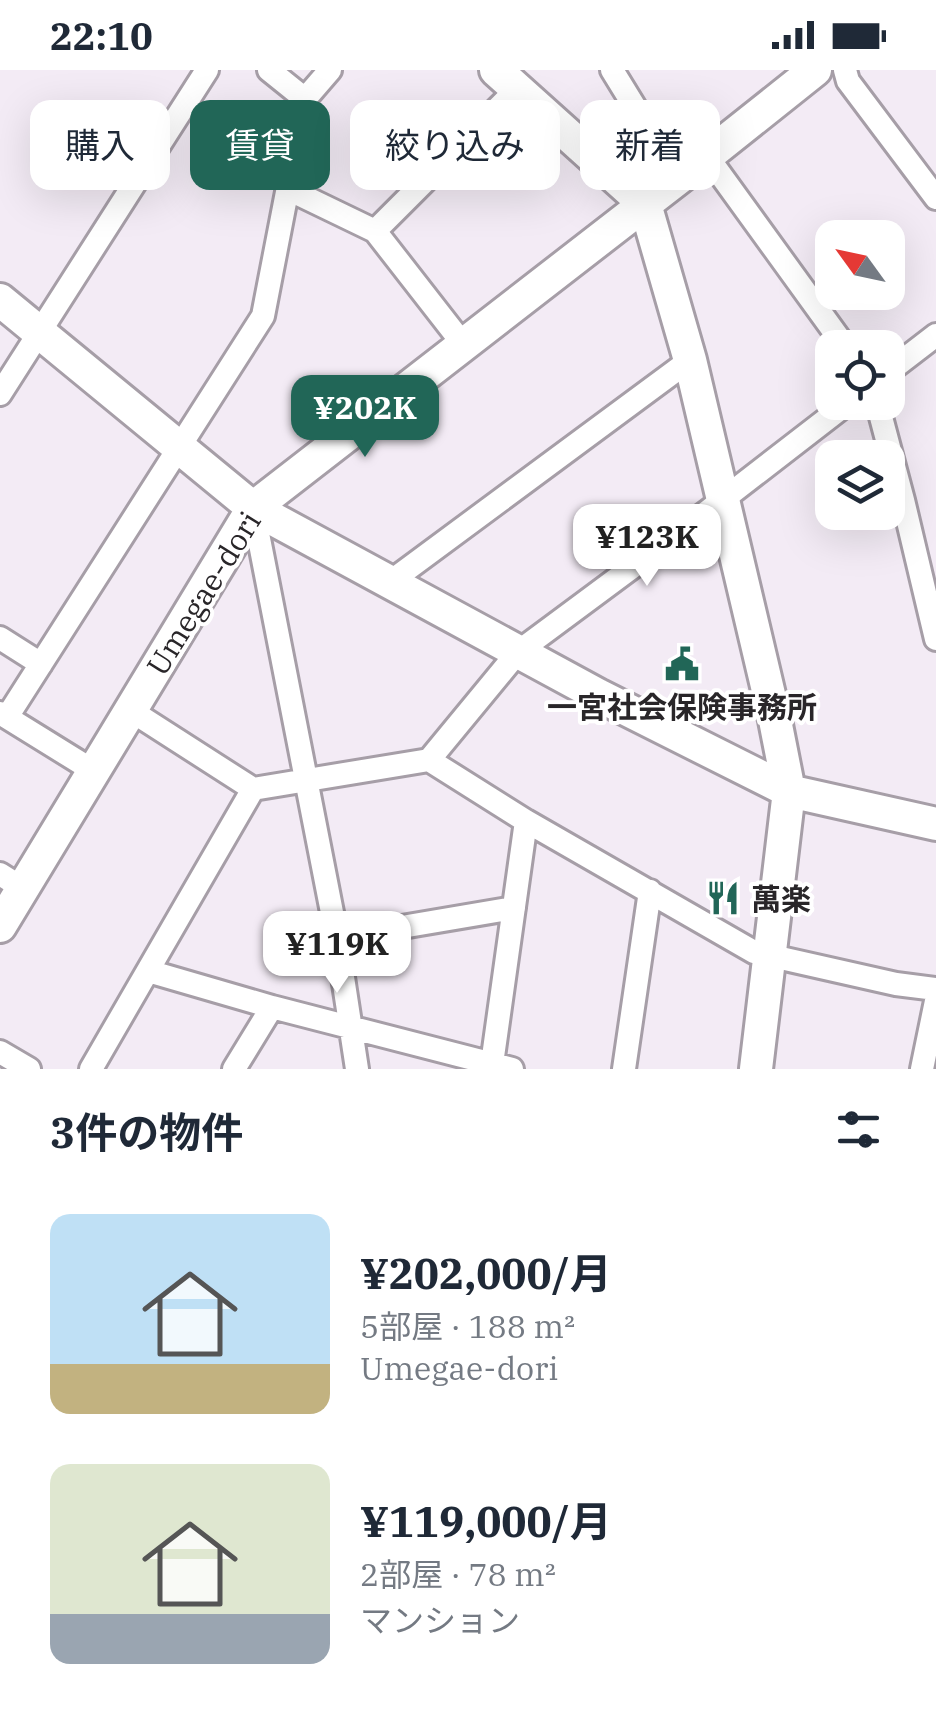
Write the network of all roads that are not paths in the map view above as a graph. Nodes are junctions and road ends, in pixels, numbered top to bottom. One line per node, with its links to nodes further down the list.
1 (208, 70): 20 (street)
2 (269, 70): 8 (street)
3 (330, 70): 8 (street)
4 (815, 70): 10 (street, Umegae-dori)
5 (845, 70): 15 (street)
6 (621, 74): 9 (street)
7 (507, 79): 16 (street); 17 (street)
8 (305, 99)
9 (636, 100)
10 (720, 146)
11 (720, 173): 19 (street)
12 (288, 190): 28 (street)
13 (290, 190): 17 (street)
14 (663, 190): 16 (street, Umegae-dori)
15 (936, 198)
16 (645, 204): 22 (street, Umegae-dori); 24 (street)
17 (375, 231): 22 (street)
18 (0, 300): 20 (street)
19 (833, 330)
20 (39, 333): 25 (street); 28 (street)
21 (936, 335): 23 (street)
22 (462, 344): 30 (street, Umegae-dori)
23 (905, 359)
24 (690, 360): 29 (street); 31 (street)
25 (0, 394)
26 (825, 420): 29 (street)
27 (882, 420): 33 (street)
28 (179, 448): 30 (street); 35 (street)
29 (724, 500): 34 (street); 42 (street)
30 (253, 508): 31 (street); 36 (street, Umegae-dori); 40 (street)
31 (390, 582): 34 (street)
32 (0, 638): 35 (street)
33 (936, 639)
34 (518, 652): 38 (street); 42 (street)
35 (41, 664): 37 (street)
36 (130, 710): 39 (street, Umegae-dori); 41 (street)
37 (4, 715): 39 (street)
38 (429, 760): 40 (street); 43 (street)
39 (92, 770): 45 (street, Umegae-dori)
40 (306, 780): 41 (street); 49 (street)
41 (253, 790): 51 (street)
42 (788, 790): 44 (street); 50 (street)
43 (526, 821): 46 (street); 47 (street)
44 (936, 824)
45 (11, 881): 48 (street, Umegae-dori)
46 (650, 892): 50 (street); 62 (street)
47 (514, 908): 49 (street); 57 (street)
48 (0, 926)
49 (337, 938): 55 (street)
50 (770, 957): 52 (street); 63 (street)
51 (148, 972): 54 (street); 59 (street)
52 (936, 989)
53 (936, 1001): 64 (street)
54 (272, 1007): 55 (street); 60 (street)
55 (352, 1026): 57 (street); 61 (street)
56 (0, 1052): 58 (street)
57 (502, 1066)
58 (29, 1069)
59 (91, 1069)
60 (234, 1069)
61 (357, 1069)
62 (624, 1069)
63 (756, 1069)
64 (922, 1069)

